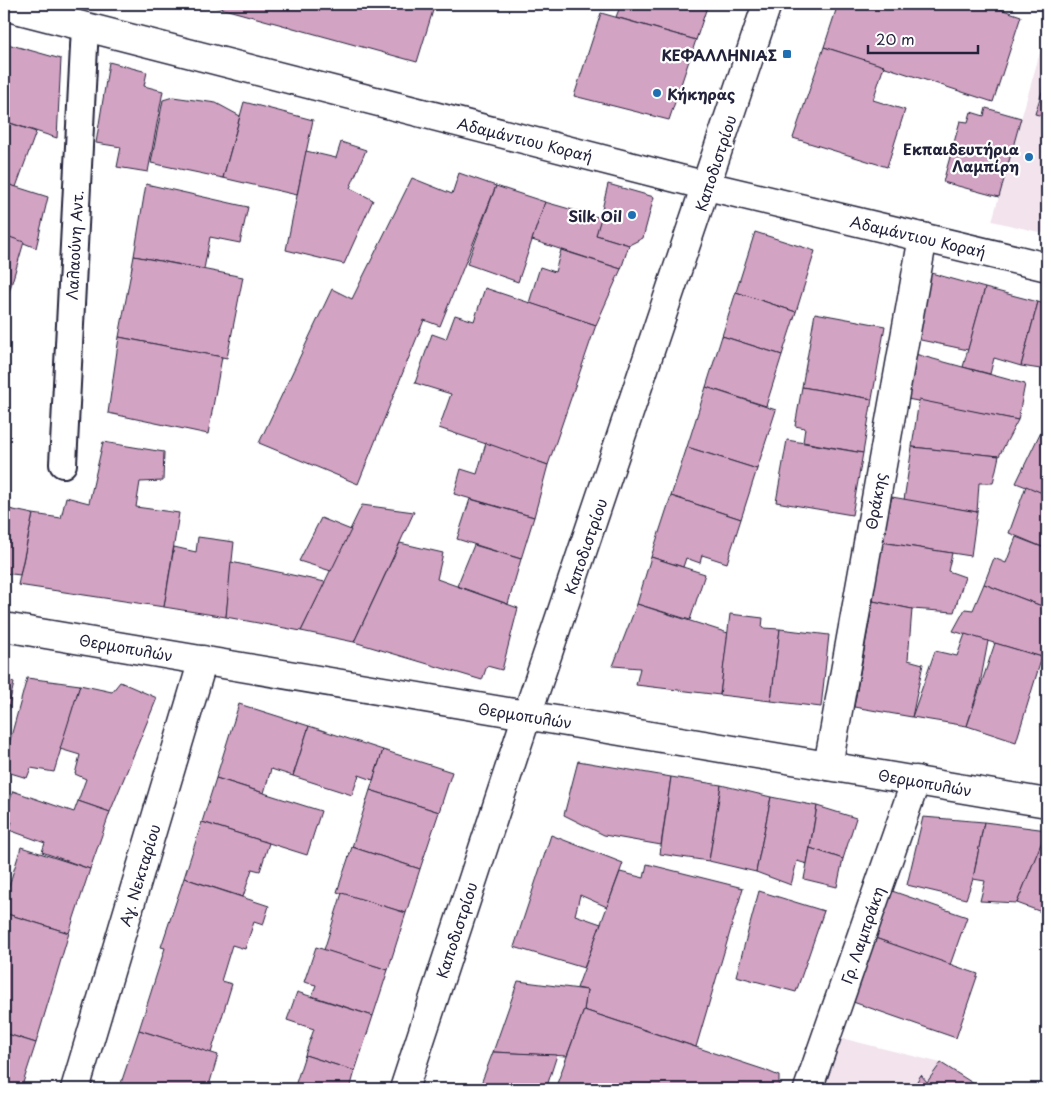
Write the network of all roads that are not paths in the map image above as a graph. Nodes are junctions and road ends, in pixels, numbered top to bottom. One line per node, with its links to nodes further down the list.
1 (767, 4): 4 (street, Καποδιστρίου)
2 (4, 6): 3 (street, Αδαμάντιου Κοραή)
3 (85, 27): 4 (street, Αδαμάντιου Κοραή); 7 (street, Λαλαούνη Αντ.)
4 (707, 186): 5 (street, Αδαμάντιου Κοραή); 10 (street, Καποδιστρίου)
5 (923, 237): 6 (street, Αδαμάντιου Κοραή); 11 (street, Θράκης)
6 (1047, 267)
7 (63, 464)
8 (4, 626): 9 (street, Θερμοπυλών)
9 (203, 660): 10 (street, Θερμοπυλών); 14 (street, Αγ. Νεκταρίου)
10 (527, 715): 11 (street, Θερμοπυλών); 15 (street, Καποδιστρίου)
11 (828, 766): 12 (street, Θερμοπυλών)
12 (916, 780): 13 (street, Θερμοπυλών); 16 (street, Γρ. Λαμπράκη)
13 (1046, 800)
14 (75, 1089)
15 (404, 1089)
16 (808, 1089)

